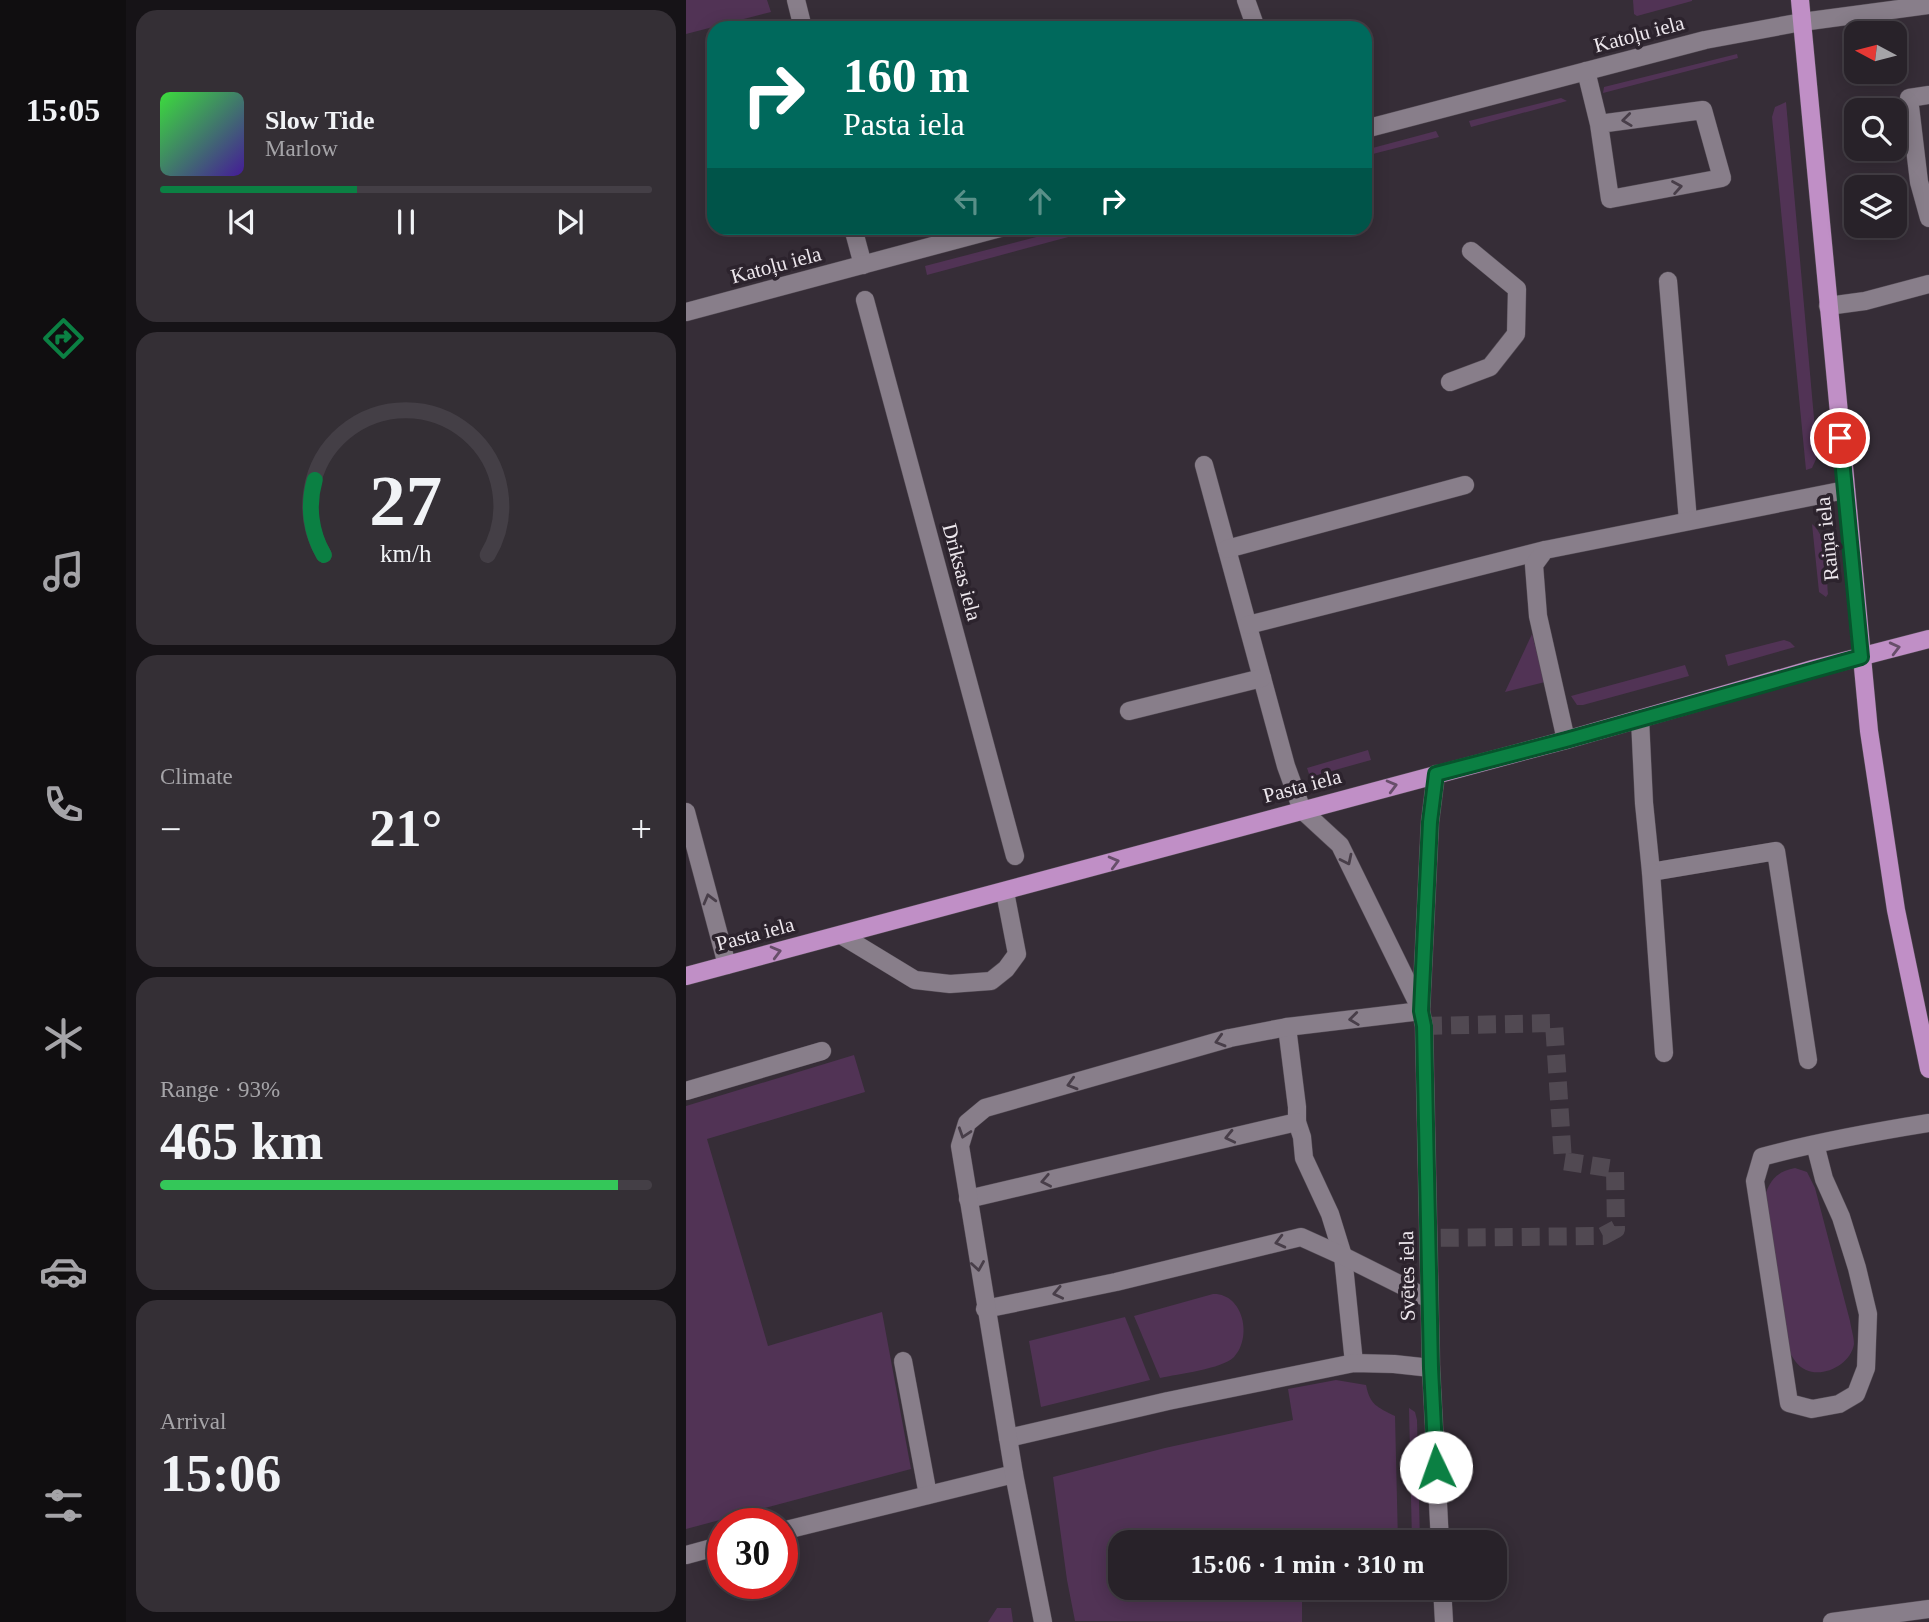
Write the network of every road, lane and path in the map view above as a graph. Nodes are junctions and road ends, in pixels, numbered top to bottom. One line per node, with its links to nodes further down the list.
1 (796, 0): 5 (street)
2 (1246, 0): 6 (street)
3 (1800, 0): 7 (main road, Raiņa iela)
4 (1929, 5): 7 (street, Katoļu iela)
5 (801, 21)
6 (1254, 21)
7 (1802, 22): 8 (street, Katoļu iela); 21 (main road, Raiņa iela)
8 (1586, 71): 10 (street); 11 (street, Katoļu iela)
9 (1929, 95): 12 (street)
10 (1599, 124): 10 (street, one-way to 10)
11 (1372, 127)
12 (1924, 181): 13 (street)
13 (1929, 218)
14 (855, 235): 17 (street)
15 (974, 235): 17 (street, Katoļu iela)
16 (1471, 251): 23 (street)
17 (863, 265): 22 (street, Katoļu iela)
18 (1668, 281): 27 (street)
19 (1929, 284): 21 (street)
20 (865, 300): 40 (street, Driksas iela)
21 (1828, 306): 26 (main road, Raiņa iela)
22 (686, 312)
23 (1450, 382)
24 (1204, 465): 28 (street)
25 (1465, 485): 28 (street)
26 (1845, 490): 27 (street); 32 (main road, Raiņa iela)
27 (1688, 521): 29 (street)
28 (1227, 549): 30 (street)
29 (1545, 550): 30 (street); 36 (street)
30 (1248, 625): 33 (street)
31 (1929, 639): 32 (main road, Pasta iela, one-way to 31)
32 (1861, 657): 35 (main road, Pasta iela); 51 (main road, Raiņa iela)
33 (1262, 678): 34 (street); 38 (street)
34 (1129, 711)
35 (1640, 719): 36 (main road, Pasta iela); 41 (street)
36 (1566, 740): 37 (main road, Pasta iela)
37 (1436, 774): 38 (main road, Pasta iela, one-way to 37); 46 (street, Svētes iela)
38 (1302, 810): 42 (main road, Pasta iela, one-way to 38); 46 (street, Svētes iela, one-way to 46)
39 (686, 812): 44 (street, one-way to 39)
40 (1015, 856)
41 (1651, 872): 49 (street); 50 (street)
42 (1005, 892): 43 (main road, Pasta iela); 43 (street)
43 (841, 935): 44 (main road, Pasta iela, one-way to 43)
44 (727, 965): 45 (main road, Pasta iela)
45 (686, 976)
46 (1421, 1011): 47 (street, one-way to 47); 58 (street, Svētes iela)
47 (1287, 1027): 53 (street); 56 (street, one-way to 56)
48 (822, 1051): 52 (street)
49 (1664, 1053)
50 (1808, 1060)
51 (1929, 1069)
52 (686, 1091)
53 (1297, 1122): 56 (street, one-way to 56); 57 (street)
54 (1929, 1123): 55 (street)
55 (1815, 1144): 55 (street)
56 (968, 1199): 59 (street, one-way to 59)
57 (1343, 1256): 58 (street); 59 (street, one-way to 59); 61 (street)
58 (1429, 1299): 62 (street, Svētes iela)
59 (985, 1309): 63 (street)
60 (903, 1361): 65 (street)
61 (1354, 1363): 62 (street); 63 (street)
62 (1431, 1368): 67 (street, Svētes iela)
63 (1008, 1438): 64 (street)
64 (1014, 1474): 65 (street); 72 (street)
65 (928, 1495): 66 (street)
66 (798, 1527)
67 (1439, 1530)
68 (707, 1549): 69 (street)
69 (686, 1555)
70 (1443, 1600): 73 (street)
71 (1929, 1609): 74 (street)
72 (1044, 1622)
73 (1444, 1622)
74 (1832, 1622)

